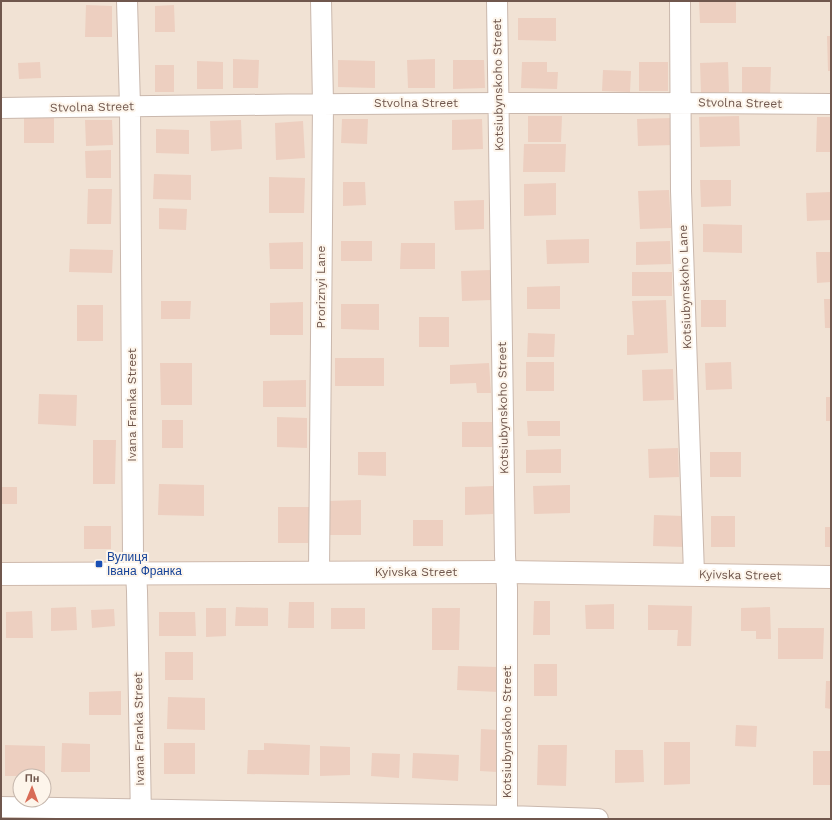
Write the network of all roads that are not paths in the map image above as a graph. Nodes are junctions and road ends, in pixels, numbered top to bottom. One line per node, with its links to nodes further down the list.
1 (127, 1): 9 (street, Ivana Franka Street)
2 (321, 1): 7 (street, Proriznyi Lane)
3 (497, 1): 6 (street, Kotsiubynskoho Street)
4 (680, 1): 5 (street, Kotsiubynskoho Lane)
5 (681, 102): 6 (street, Stvolna Street); 8 (street, Stvolna Street); 15 (street, Kotsiubynskoho Lane)
6 (498, 103): 7 (street, Stvolna Street); 11 (street, Kotsiubynskoho Street)
7 (323, 104): 9 (street, Stvolna Street); 13 (street, Proriznyi Lane)
8 (831, 104)
9 (130, 106): 10 (street, Stvolna Street); 12 (street, Ivana Franka Street)
10 (1, 108)
11 (505, 572): 13 (street, Kyivska Street); 15 (street, Kyivska Street); 19 (street, Kotsiubynskoho Street)
12 (136, 573): 13 (street, Kyivska Street); 14 (street, Kyivska Street); 18 (street, Ivana Franka Street)
13 (319, 573)
14 (1, 574)
15 (694, 574): 16 (street, Kyivska Street)
16 (831, 577)
17 (1, 807): 18 (street)
18 (141, 814): 19 (street)
19 (507, 818): 20 (street)
20 (598, 819)

